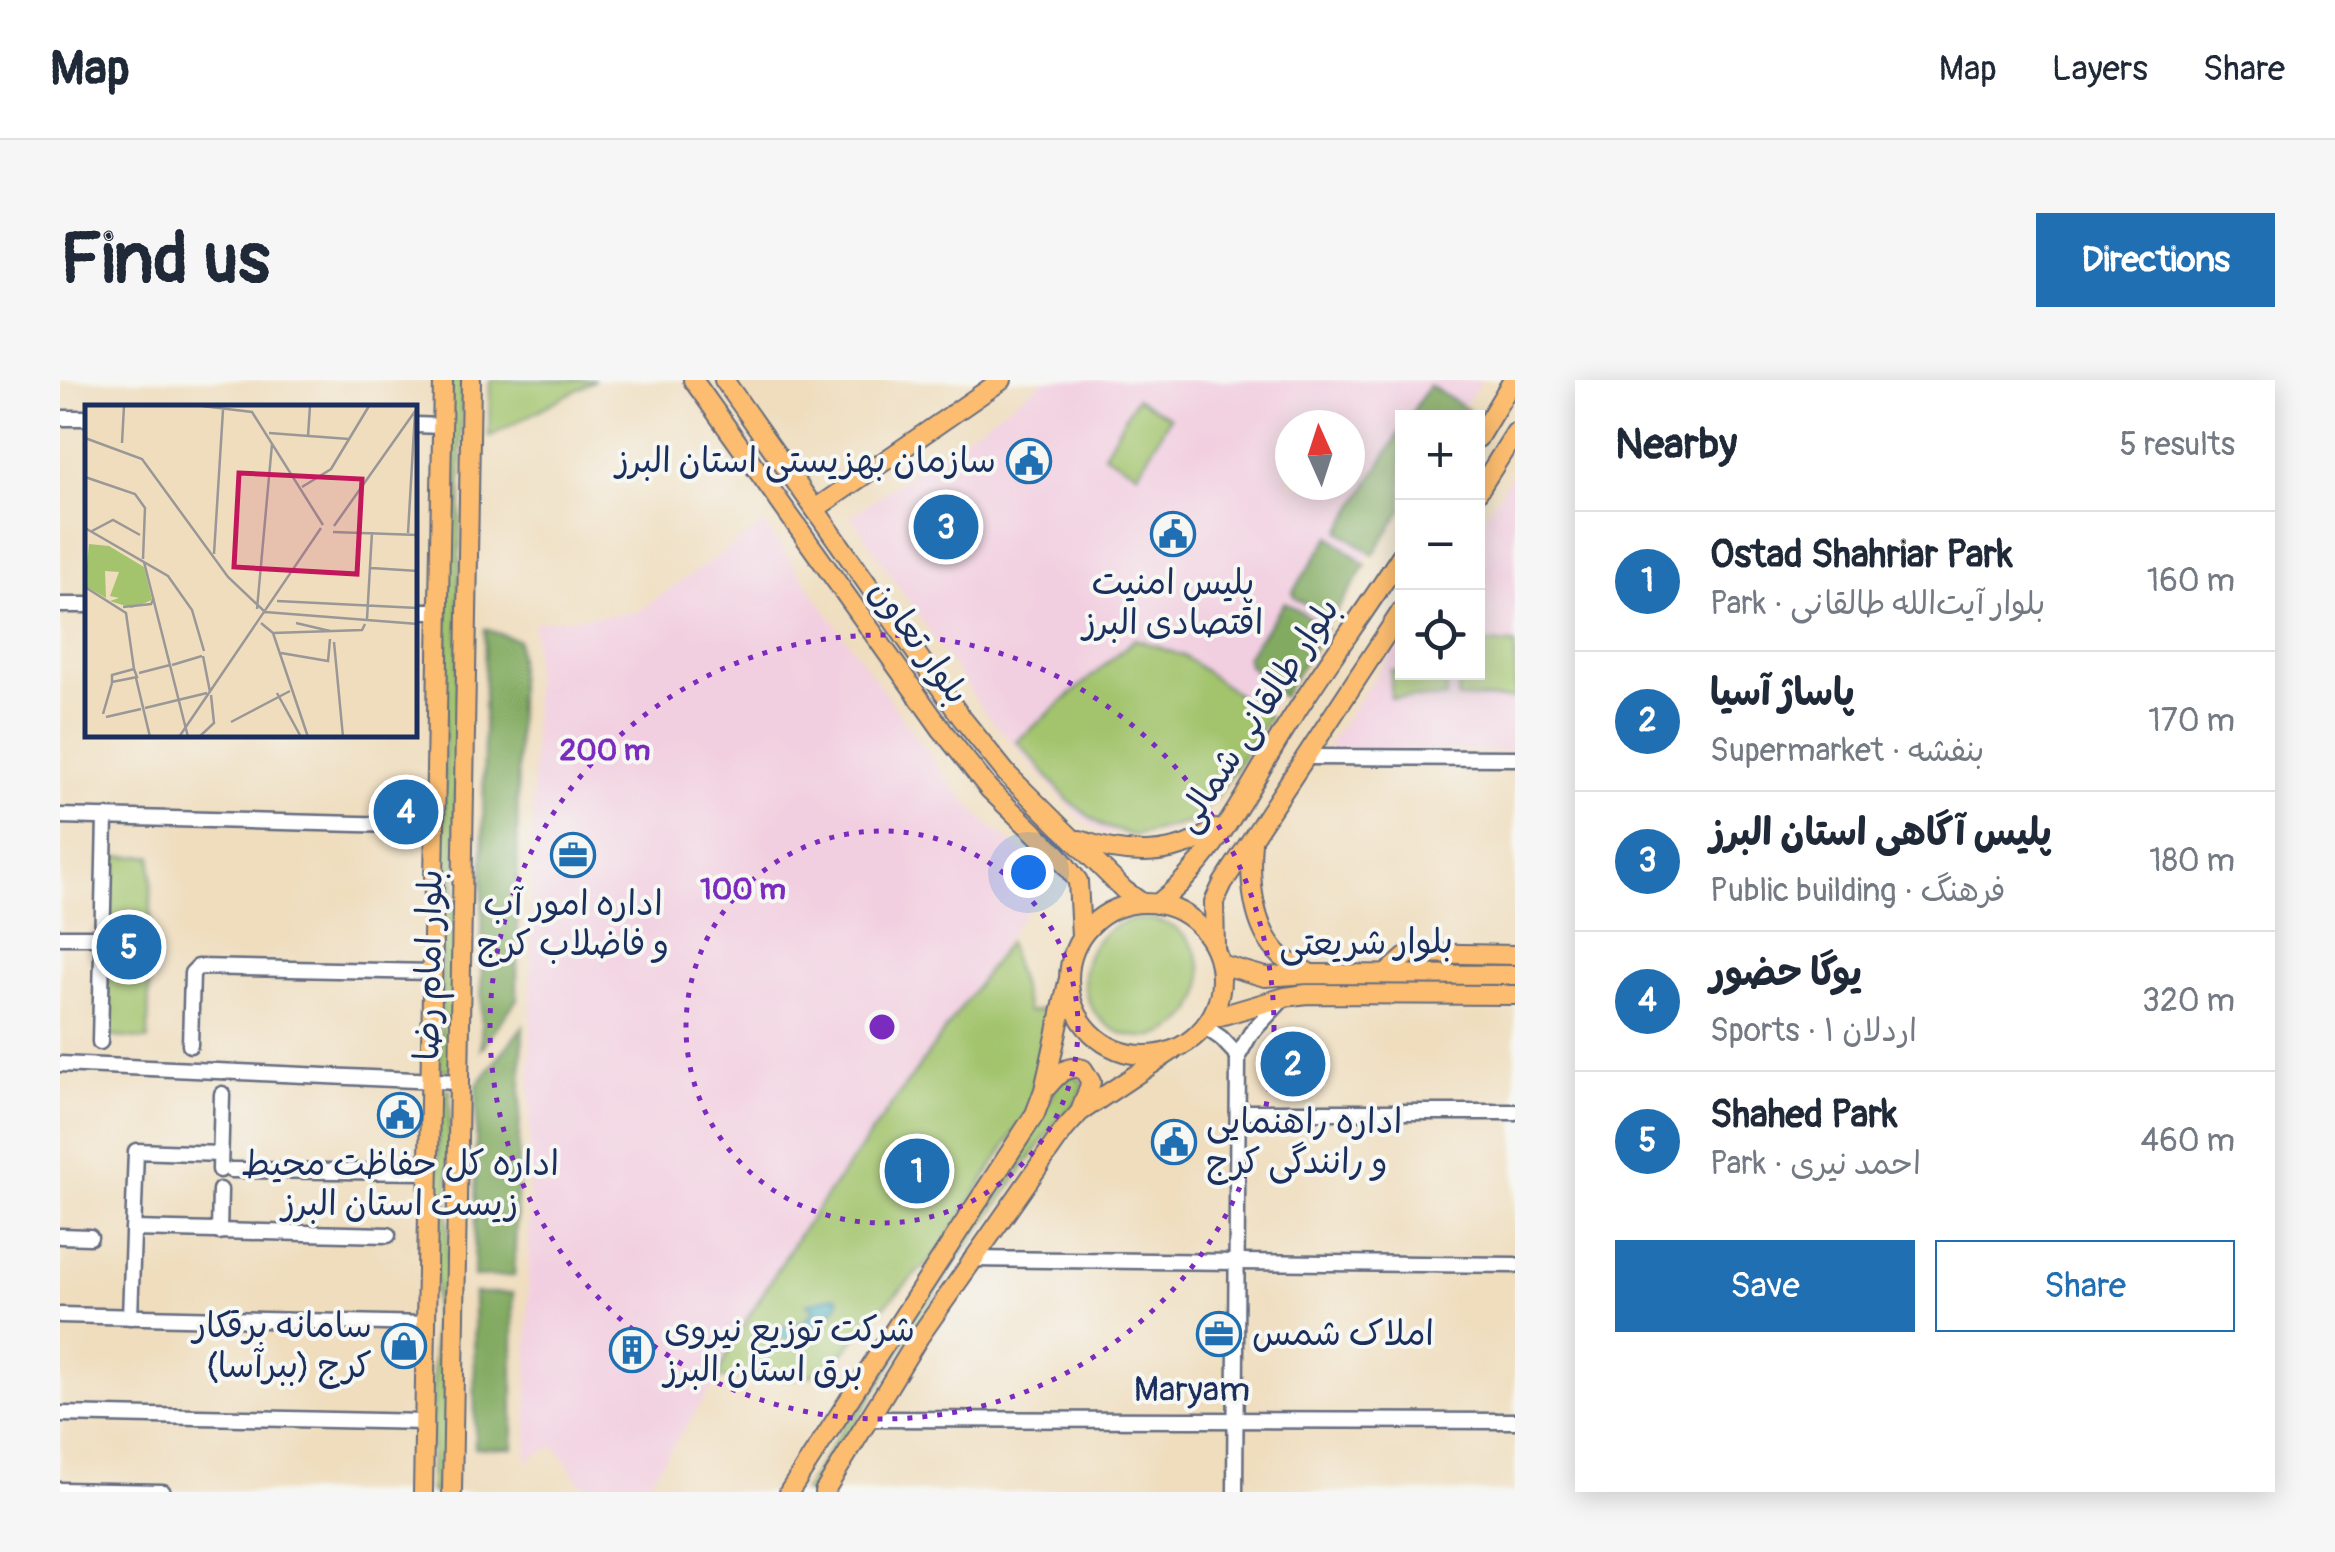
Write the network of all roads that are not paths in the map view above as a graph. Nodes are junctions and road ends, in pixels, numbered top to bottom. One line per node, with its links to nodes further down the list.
1 (443, 380): 8 (main road, بلوار امام رضا)
2 (472, 380): 50 (main road, بلوار امام رضا)
3 (694, 380): 28 (main road, بلوار تعاون)
4 (724, 380): 12 (main road, بلوار تعاون)
5 (1002, 380): 12 (main road)
6 (1513, 380): 9 (main road)
7 (418, 425): 8 (street)
8 (442, 426): 15 (main road, بلوار امام رضا)
9 (1485, 426)
10 (1515, 433): 11 (main road)
11 (1485, 481)
12 (815, 509): 24 (main road, بلوار تعاون)
13 (1395, 564): 21 (main road, بلوار طالقانی شمالی)
14 (418, 611): 15 (street)
15 (439, 611): 22 (main road, بلوار امام رضا)
16 (1395, 621): 17 (main road, بلوار طالقانی شمالی)
17 (1308, 757): 18 (street); 23 (main road, بلوار طالقانی شمالی)
18 (1515, 758)
19 (60, 816): 20 (street)
20 (104, 817): 22 (street); 32 (street)
21 (1229, 820): 24 (main road); 25 (main road, بلوار طالقانی شمالی)
22 (435, 826): 35 (main road, بلوار امام رضا)
23 (1252, 836): 27 (main road, بلوار طالقانی شمالی); 36 (main road)
24 (1074, 838): 26 (main road, بلوار تعاون)
25 (1200, 860): 27 (main road); 29 (main road, بلوار طالقانی شمالی)
26 (1098, 863): 28 (main road); 29 (main road, بلوار تعاون)
27 (1227, 876): 34 (main road, بلوار طالقانی شمالی)
28 (1078, 881): 30 (main road)
29 (1149, 903): 30 (main road); 34 (main road)
30 (1081, 936): 40 (main road)
31 (60, 937): 32 (street)
32 (102, 938): 44 (street)
33 (1515, 954): 37 (main road)
34 (1218, 956): 39 (main road, بلوار شریعتی); 43 (main road)
35 (432, 972): 45 (street); 49 (main road, بلوار امام رضا)
36 (1309, 974): 37 (main road, بلوار شریعتی); 39 (main road, بلوار شریعتی)
37 (1386, 974): 38 (main road, بلوار شریعتی)
38 (1515, 975)
39 (1265, 978): 42 (main road)
40 (1068, 982): 46 (main road); 51 (main road)
41 (1515, 996): 42 (main road, بلوار شریعتی)
42 (1276, 1000): 43 (main road, بلوار شریعتی); 47 (street)
43 (1208, 1023): 46 (main road); 47 (street)
44 (100, 1042)
45 (190, 1045)
46 (1174, 1050): 53 (main road)
47 (1238, 1056): 54 (street)
48 (60, 1064): 49 (street)
49 (431, 1080): 50 (street); 57 (main road, بلوار امام رضا)
50 (460, 1082): 79 (main road, بلوار امام رضا)
51 (1044, 1090): 53 (main road); 75 (main road)
52 (222, 1094): 56 (street)
53 (1080, 1112): 64 (main road)
54 (1238, 1112): 55 (street); 65 (street)
55 (1515, 1112)
56 (220, 1154): 57 (street); 59 (street)
57 (428, 1172): 69 (main road, بلوار امام رضا)
58 (220, 1190): 60 (street)
59 (132, 1229): 60 (street); 68 (street)
60 (220, 1232): 61 (street)
61 (388, 1235)
62 (60, 1236): 63 (street)
63 (90, 1237)
64 (971, 1259): 65 (street); 71 (main road)
65 (1237, 1262): 66 (street); 72 (street)
66 (1515, 1265)
67 (60, 1316): 68 (street)
68 (130, 1317): 69 (street)
69 (426, 1324): 74 (main road, بلوار امام رضا)
70 (60, 1414): 74 (street)
71 (869, 1420): 72 (street, Maryam); 82 (main road)
72 (1236, 1420): 73 (street, Maryam); 83 (street)
73 (1515, 1421)
74 (424, 1422): 78 (main road, بلوار امام رضا)
75 (823, 1438): 80 (main road); 81 (main road)
76 (60, 1490): 77 (street)
77 (162, 1492)
78 (423, 1492)
79 (452, 1492)
80 (778, 1492)
81 (790, 1492)
82 (824, 1492)
83 (1235, 1492)

